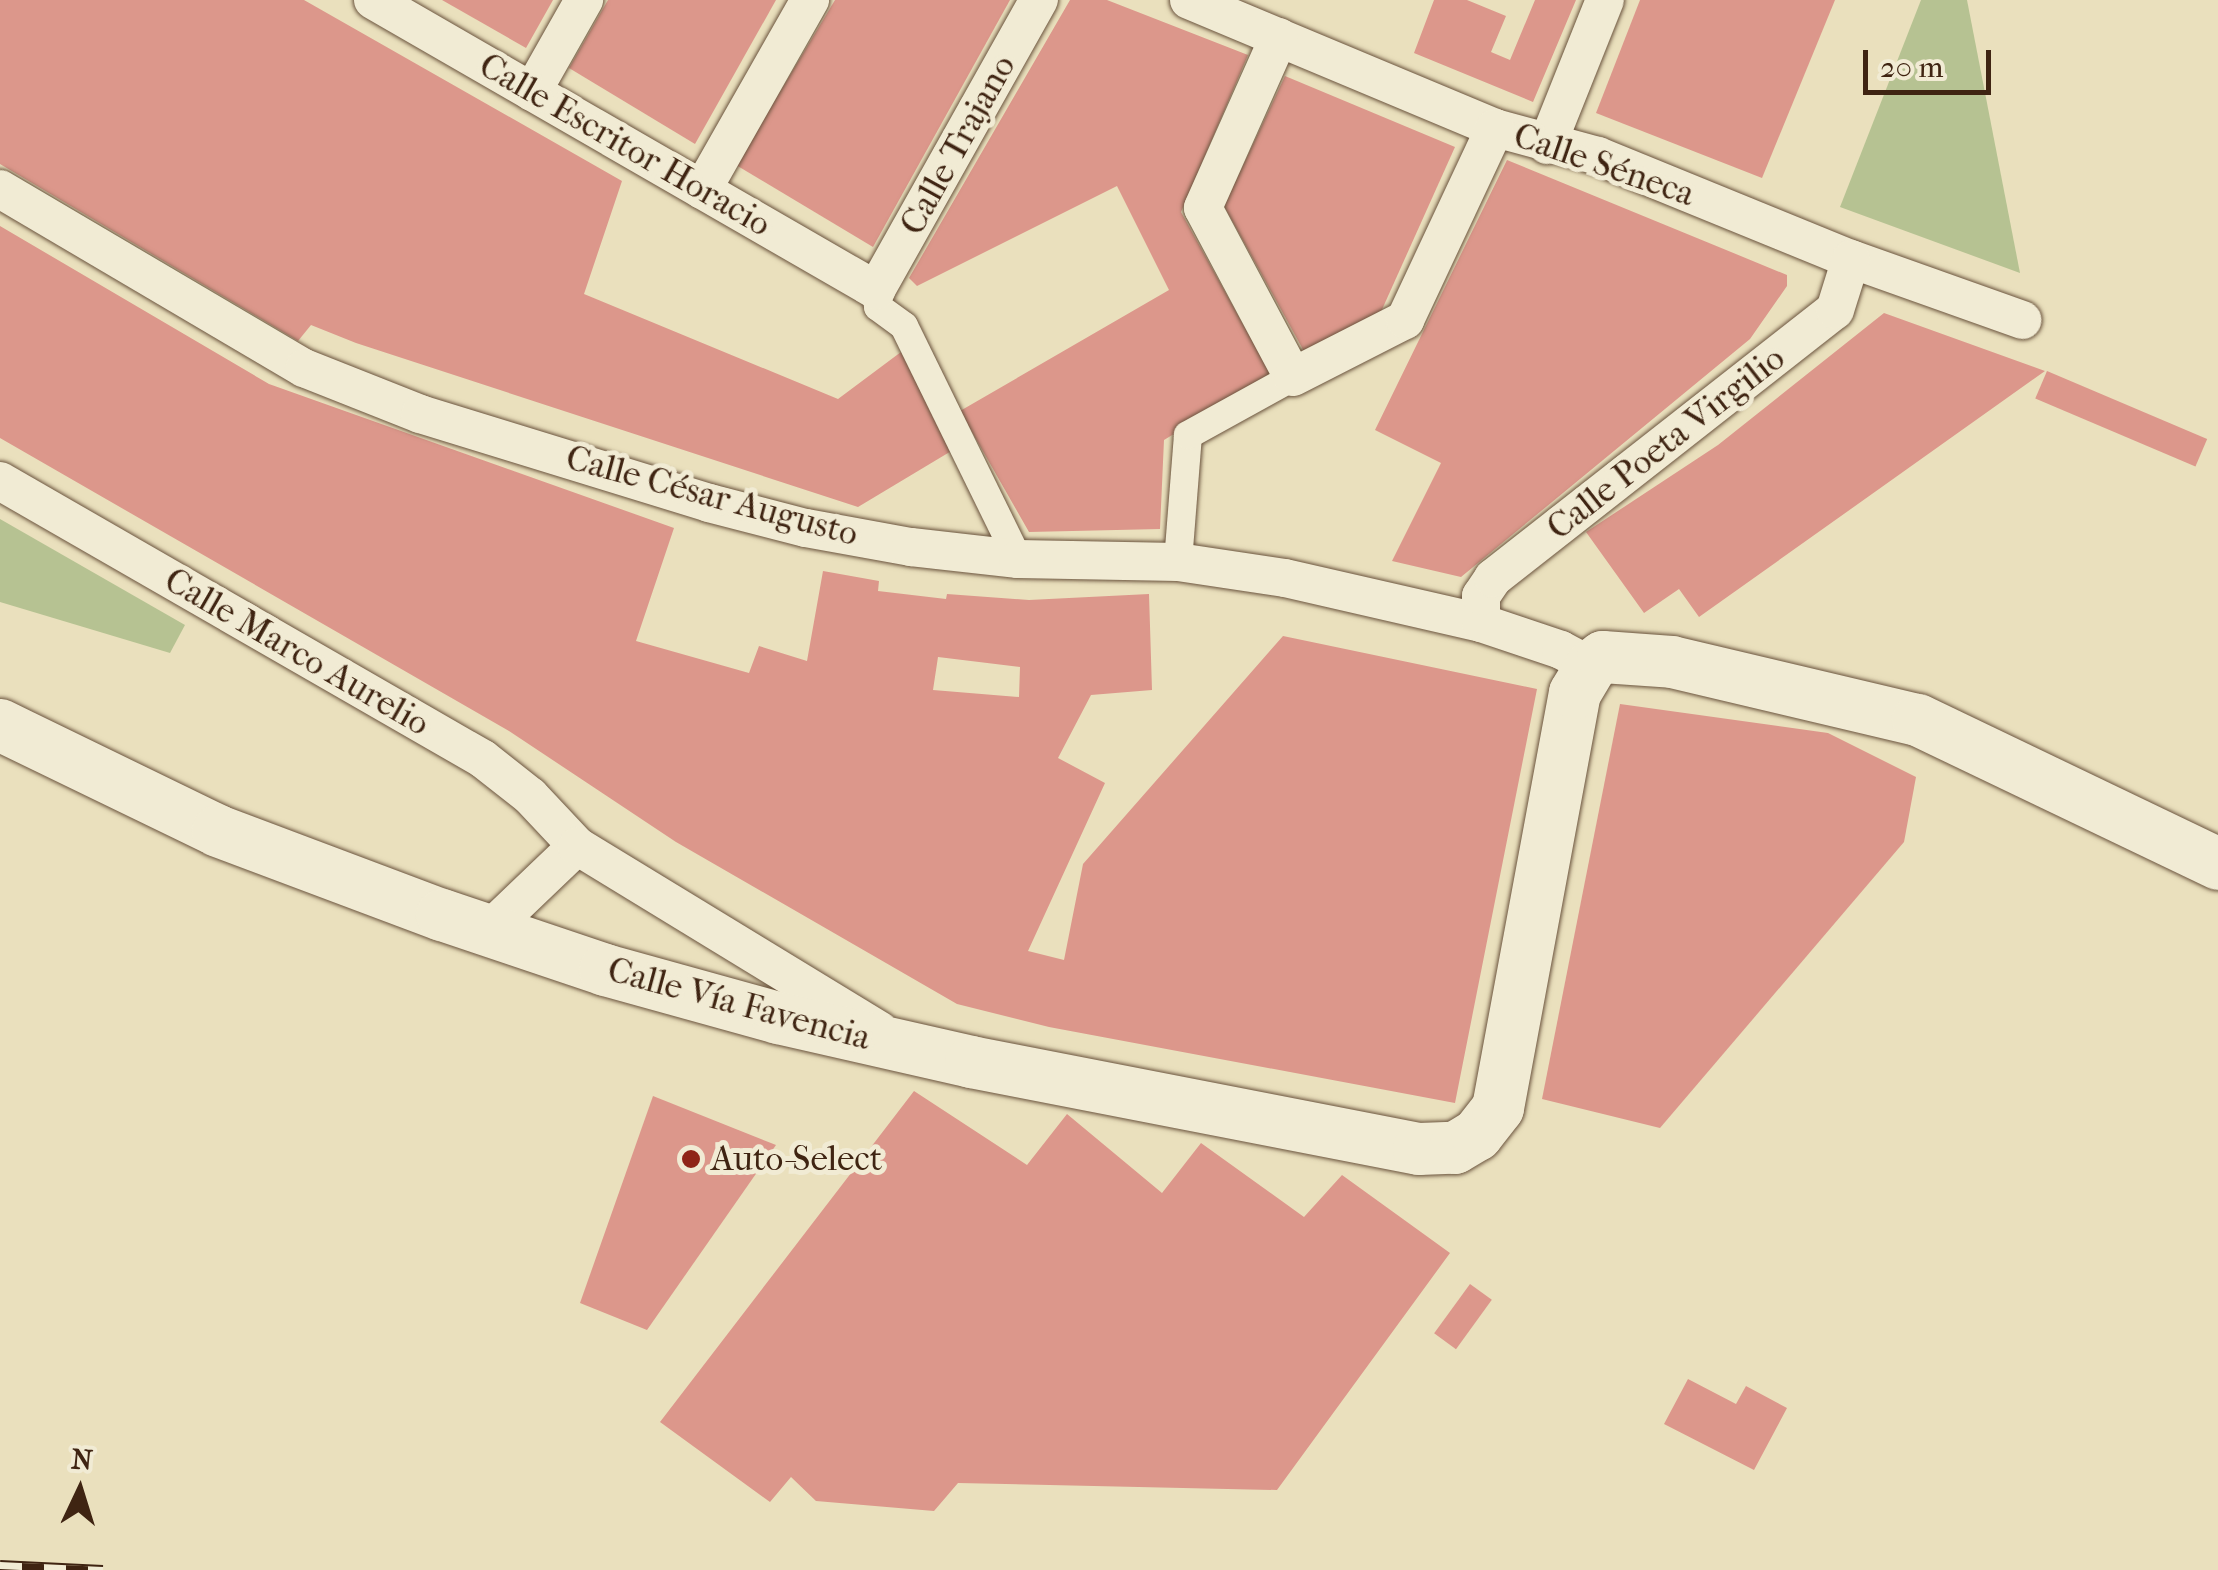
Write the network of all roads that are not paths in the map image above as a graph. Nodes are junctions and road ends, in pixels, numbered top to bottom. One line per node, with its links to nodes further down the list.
1 (373, 0): 8 (street, Calle Escritor Horacio)
2 (584, 0): 8 (street)
3 (810, 0): 12 (street)
4 (1039, 0): 14 (street, Calle Trajano)
5 (1189, 0): 7 (street, Calle Séneca)
6 (1605, 0): 10 (street)
7 (1278, 38): 9 (street, Calle Séneca); 16 (street)
8 (532, 92): 12 (street, Calle Escritor Horacio)
9 (1495, 128): 10 (street, Calle Séneca); 16 (street)
10 (1547, 145): 13 (street, Calle Séneca)
11 (0, 190): 18 (street, Calle César Augusto)
12 (702, 190): 14 (street, Calle Escritor Horacio)
13 (1851, 259): 15 (street, Calle Séneca); 20 (street, Calle Poeta Virgilio)
14 (876, 290): 18 (street)
15 (2022, 320)
16 (1294, 378): 19 (street)
17 (0, 481): 23 (street, Calle Marco Aurelio)
18 (1018, 560): 19 (street, Calle César Augusto)
19 (1178, 562): 20 (street, Calle César Augusto)
20 (1480, 623): 21 (street, Calle César Augusto)
21 (1591, 666): 24 (main road); 26 (main road, Calle Vía Favencia)
22 (0, 725): 25 (main road, Calle Vía Favencia)
23 (577, 846): 25 (street); 26 (street, Calle Marco Aurelio)
24 (2218, 864)
25 (488, 932): 26 (main road, Calle Vía Favencia)
26 (906, 1047)

